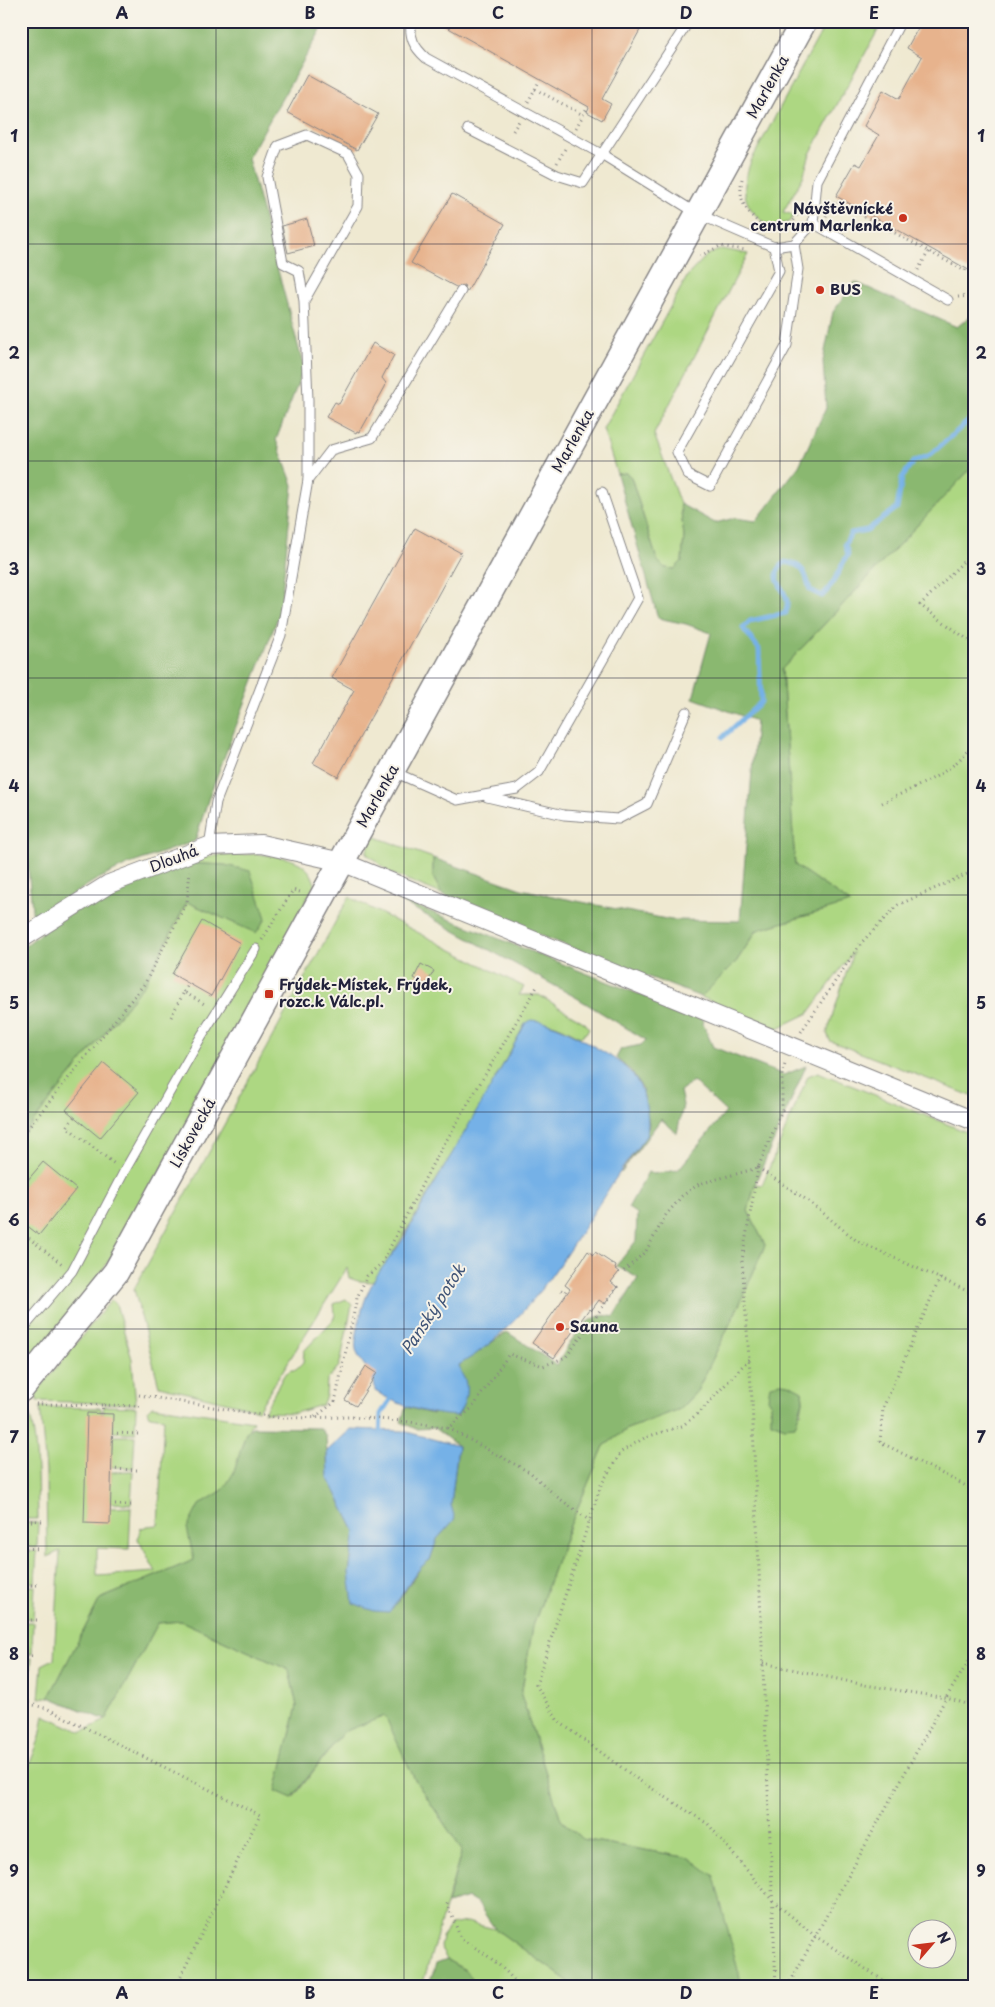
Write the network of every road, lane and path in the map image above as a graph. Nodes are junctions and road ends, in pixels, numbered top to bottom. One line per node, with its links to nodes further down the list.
1 (411, 21): 8 (lane)
2 (689, 21): 8 (lane)
3 (804, 21): 9 (main road, Marlenka)
4 (901, 21): 10 (lane)
5 (540, 80): 6 (path)
6 (535, 89)
7 (468, 130): 8 (lane)
8 (603, 155): 9 (lane)
9 (698, 214): 12 (lane); 24 (main road, Marlenka)
10 (813, 223): 11 (lane); 16 (lane)
11 (794, 244): 12 (lane); 12 (lane)
12 (774, 246)
13 (930, 249): 14 (path)
14 (922, 262)
15 (461, 291): 18 (lane)
16 (948, 300)
17 (304, 301): 17 (lane); 18 (lane)
18 (308, 480): 27 (lane)
19 (602, 492): 25 (lane)
20 (970, 555): 21 (path)
21 (974, 644)
22 (686, 712): 25 (lane)
23 (974, 740): 26 (path)
24 (392, 770): 25 (lane); 28 (main road, Marlenka)
25 (484, 796)
26 (882, 803)
27 (201, 849): 28 (street, Dlouhá); 30 (street, Dlouhá); 40 (path)
28 (342, 862): 37 (street, Dlouhá); 54 (main road, Lískovecká)
29 (974, 871): 37 (path)
30 (21, 939)
31 (256, 949): 35 (lane)
32 (189, 984): 34 (path)
33 (538, 985): 58 (path)
34 (184, 992): 35 (path); 36 (path)
35 (217, 1011): 42 (lane)
36 (171, 1017)
37 (791, 1046): 39 (street, Dlouhá); 41 (path)
38 (74, 1117): 42 (path)
39 (974, 1121)
40 (21, 1137)
41 (758, 1168): 44 (path); 46 (path); 52 (path)
42 (125, 1170): 45 (lane)
43 (21, 1232): 45 (path)
44 (624, 1271)
45 (72, 1272): 51 (lane)
46 (940, 1278): 50 (path); 64 (path)
47 (614, 1285): 59 (path)
48 (568, 1287): 49 (path)
49 (562, 1290)
50 (974, 1294)
51 (21, 1331)
52 (748, 1359): 67 (path); 79 (path)
53 (139, 1396): 58 (path)
54 (26, 1397): 55 (path)
55 (103, 1405): 56 (path); 57 (path)
56 (140, 1406)
57 (102, 1414)
58 (314, 1418): 59 (path)
59 (448, 1428): 67 (path)
60 (112, 1433): 61 (path)
61 (139, 1434)
62 (111, 1469): 63 (path)
63 (137, 1470)
64 (974, 1490)
65 (110, 1505): 66 (path)
66 (135, 1505)
67 (590, 1520): 84 (path)
68 (21, 1521): 69 (path)
69 (42, 1521)
70 (21, 1548): 71 (path)
71 (41, 1549)
72 (21, 1585): 73 (path)
73 (39, 1585)
74 (21, 1620): 75 (path)
75 (38, 1620)
76 (974, 1653): 80 (path)
77 (21, 1656): 78 (path)
78 (36, 1656)
79 (762, 1662): 80 (path); 84 (path)
80 (946, 1698): 82 (path); 86 (path)
81 (23, 1702): 83 (lane); 87 (path)
82 (974, 1706)
83 (21, 1738)
84 (772, 1900): 86 (path); 89 (path)
85 (447, 1903): 88 (path)
86 (815, 1936): 90 (path); 91 (path)
87 (176, 1986)
88 (519, 1986)
89 (776, 1986)
90 (788, 1986)
91 (892, 1986)

